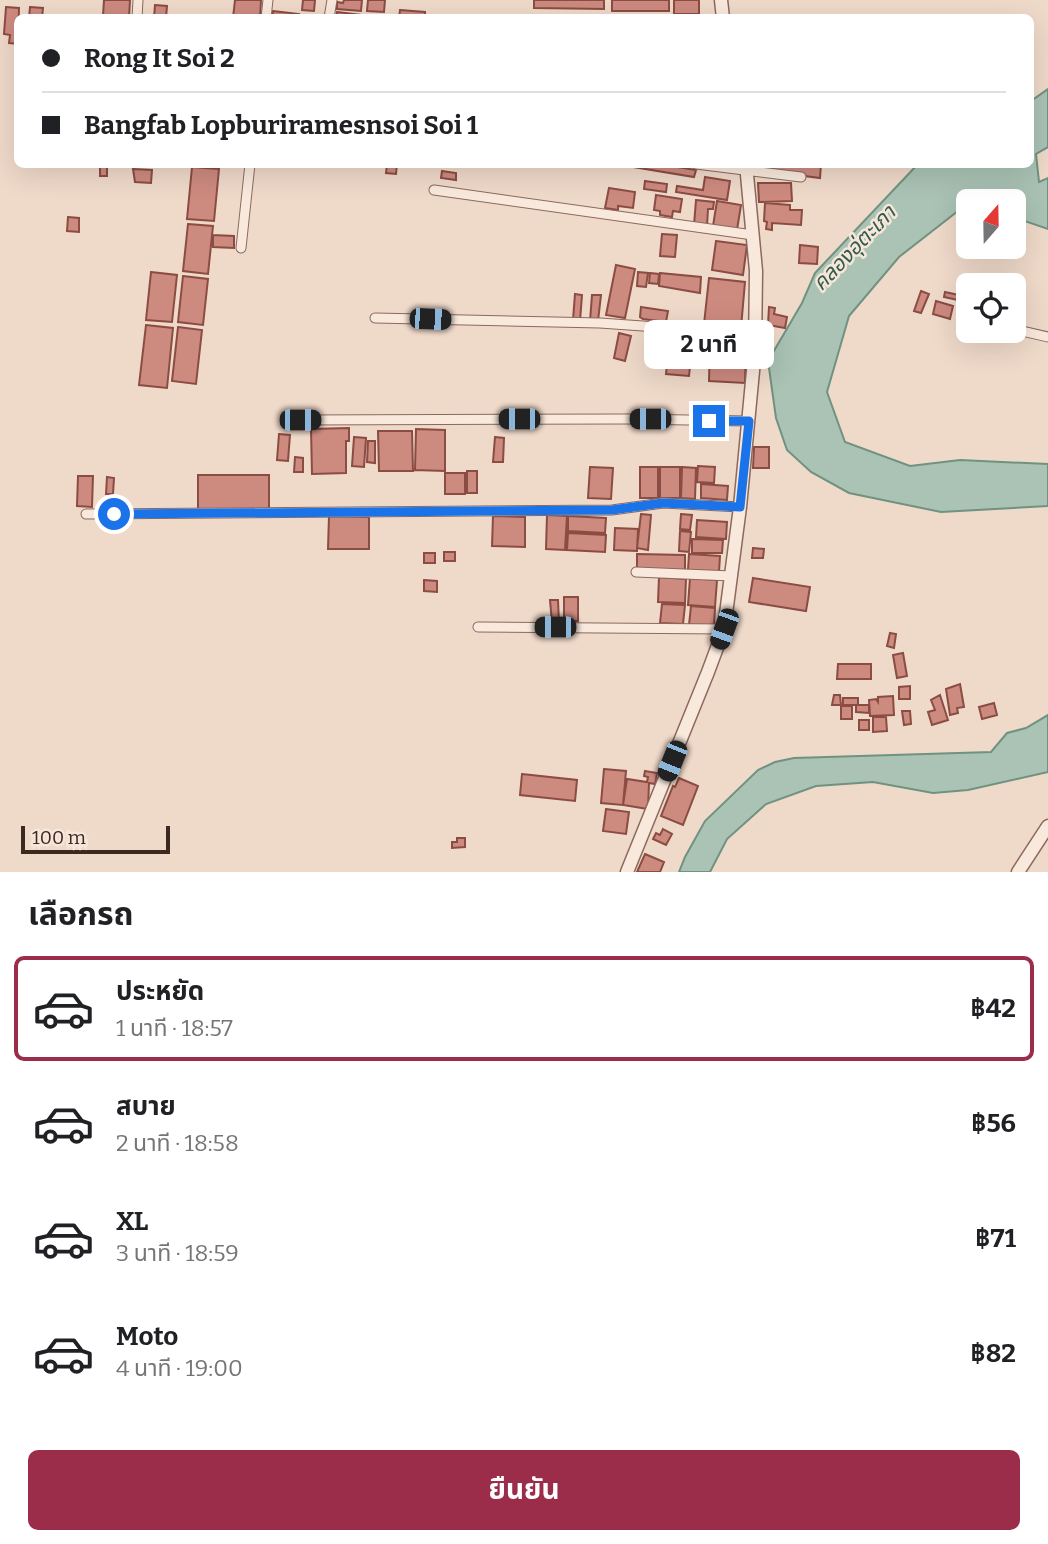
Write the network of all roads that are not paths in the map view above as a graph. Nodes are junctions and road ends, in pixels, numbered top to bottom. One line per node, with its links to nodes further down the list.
1 (250, 168): 6 (street)
2 (746, 168): 3 (street); 5 (street)
3 (801, 177)
4 (434, 190): 5 (street)
5 (753, 235): 9 (street)
6 (241, 248)
7 (375, 318): 9 (street)
8 (1026, 332): 10 (street)
9 (756, 334): 12 (street)
10 (1048, 337)
11 (300, 420): 12 (street)
12 (749, 421): 13 (street)
13 (740, 507): 14 (street); 16 (street)
14 (86, 514)
15 (636, 572): 16 (street)
16 (732, 576): 18 (street)
17 (478, 626): 18 (street)
18 (724, 629): 20 (street)
19 (1048, 826): 21 (street)
20 (627, 872)
21 (1018, 872)

